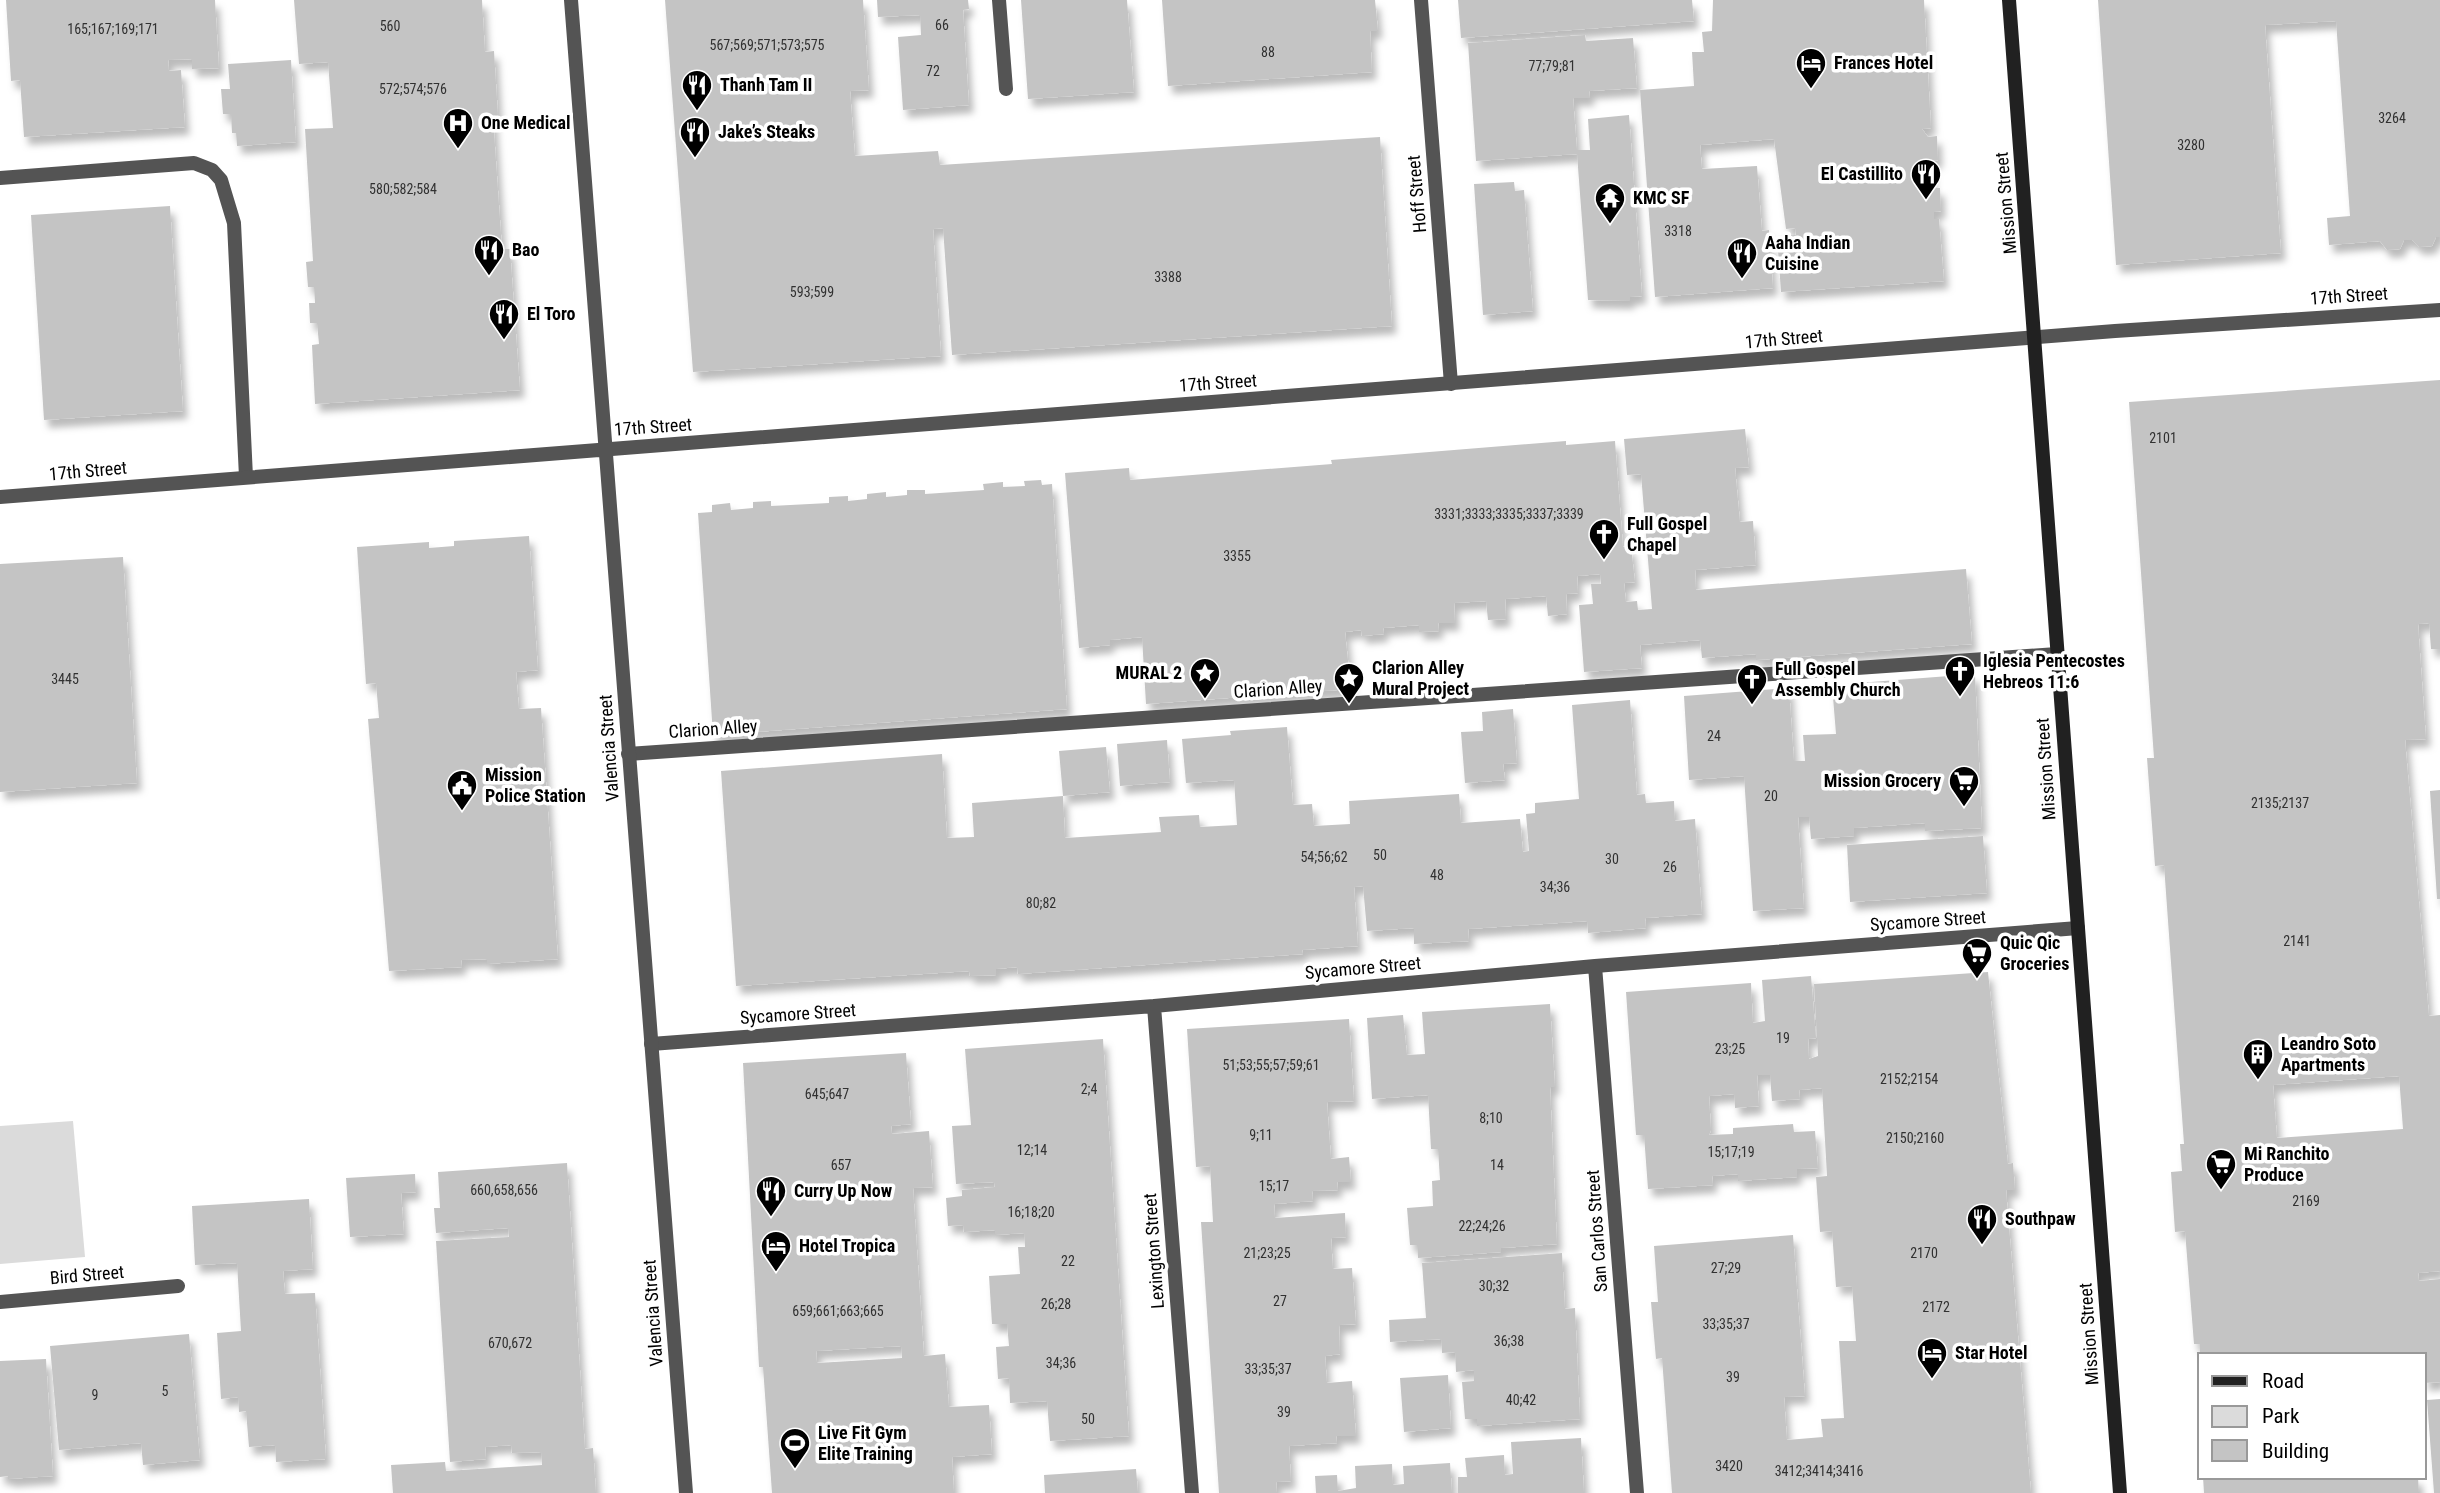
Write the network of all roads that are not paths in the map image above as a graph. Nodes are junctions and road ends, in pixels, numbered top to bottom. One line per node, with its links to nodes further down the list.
1 (571, 0): 10 (street, Valencia Street)
2 (999, 0): 5 (street)
3 (1421, 0): 9 (street, Hoff Street)
4 (2009, 0): 8 (main road, Mission Street)
5 (1006, 89)
6 (0, 178): 11 (street)
7 (2440, 310): 8 (street, 17th Street)
8 (2037, 340): 9 (street, 17th Street); 13 (main road, Mission Street)
9 (1451, 384): 10 (street, 17th Street)
10 (605, 449): 11 (street, 17th Street); 14 (street, Valencia Street)
11 (247, 477): 12 (street, 17th Street)
12 (0, 497)
13 (2057, 654): 14 (street, Clarion Alley); 15 (main road, Mission Street)
14 (628, 754): 18 (street, Valencia Street)
15 (2078, 929): 16 (street, Sycamore Street); 24 (main road, Mission Street)
16 (1595, 966): 17 (street, Sycamore Street); 23 (street, San Carlos Street)
17 (1154, 1006): 18 (street, Sycamore Street); 22 (street, Lexington Street)
18 (651, 1044): 21 (street, Valencia Street)
19 (178, 1286): 20 (street, Bird Street)
20 (0, 1302)
21 (686, 1493)
22 (1192, 1493)
23 (1636, 1493)
24 (2120, 1493)

